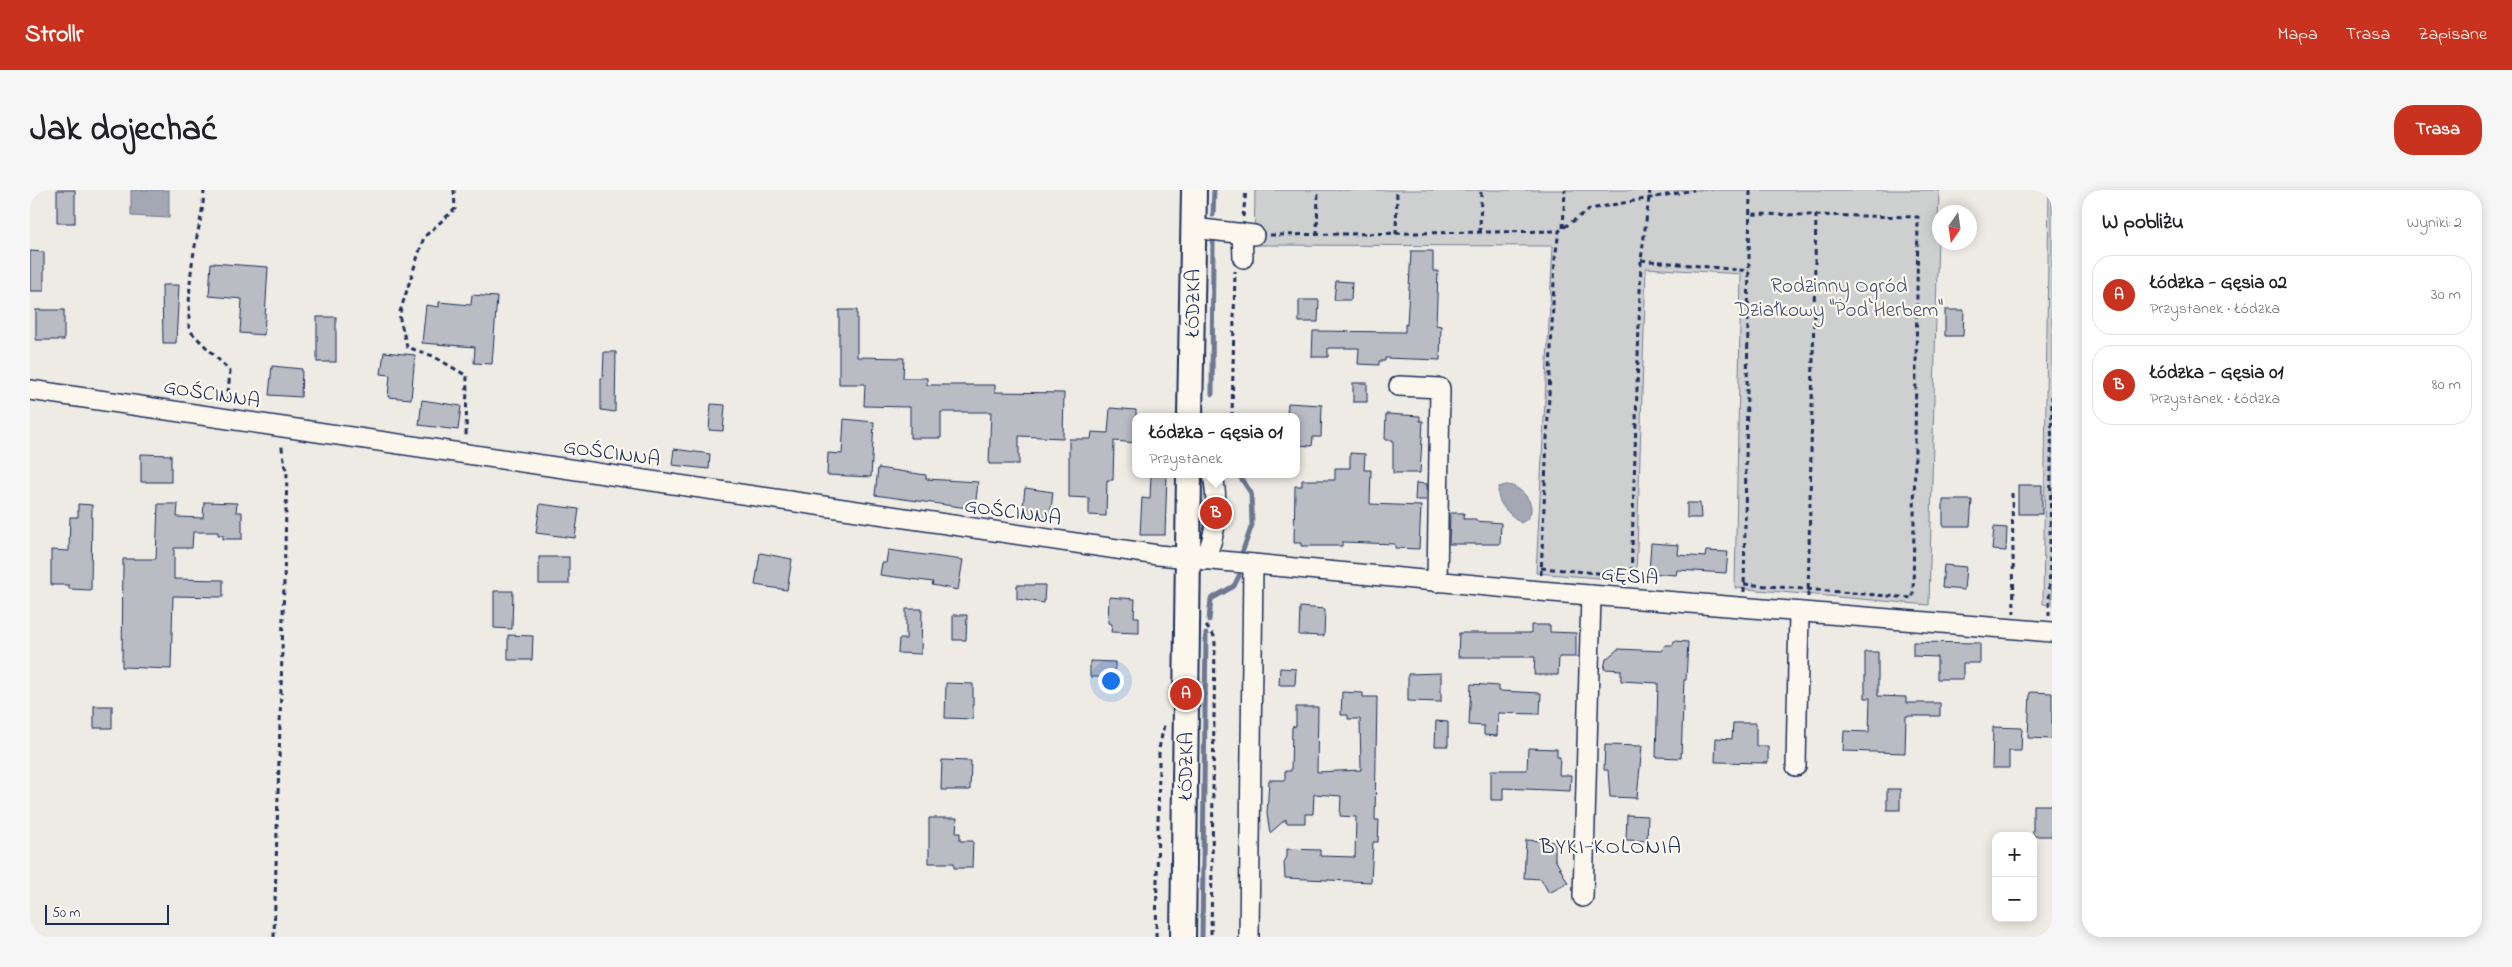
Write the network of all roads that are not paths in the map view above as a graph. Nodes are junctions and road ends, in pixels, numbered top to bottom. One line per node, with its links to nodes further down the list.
1 (1194, 190): 2 (main road, ŁÓDZKA)
2 (1193, 228): 3 (street); 4 (main road, ŁÓDZKA)
3 (1243, 258)
4 (1191, 378): 7 (main road, ŁÓDZKA); 8 (street)
5 (1399, 386): 13 (street)
6 (30, 390): 11 (street, GOŚCINNA)
7 (1190, 413)
8 (1199, 413)
9 (1190, 478): 11 (main road, ŁÓDZKA)
10 (1214, 478): 11 (street)
11 (1196, 559): 12 (street, GĘSIA); 19 (main road, ŁÓDZKA)
12 (1253, 564): 13 (street, GĘSIA); 20 (street)
13 (1437, 582): 14 (street, GĘSIA)
14 (1591, 595): 15 (street, GĘSIA); 18 (street)
15 (1803, 612): 16 (street, GĘSIA); 17 (street)
16 (2052, 632)
17 (1796, 766)
18 (1583, 897)
19 (1183, 937)
20 (1249, 937)

